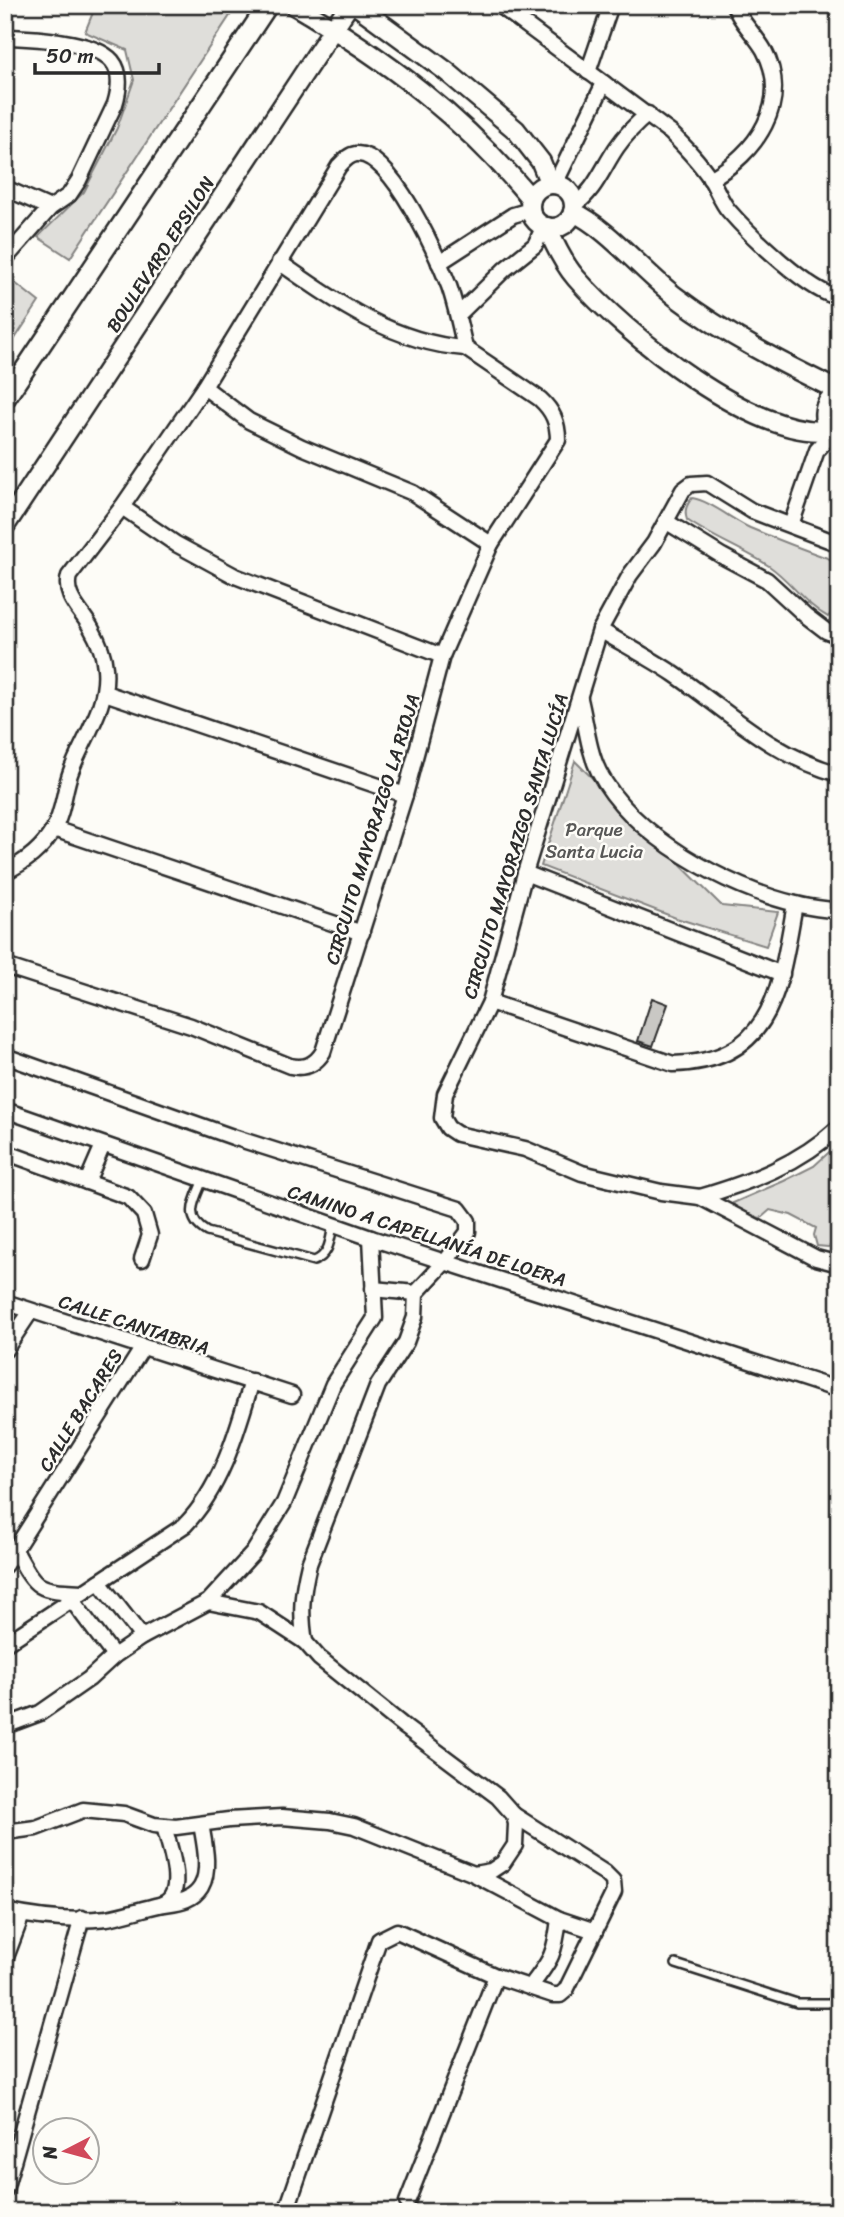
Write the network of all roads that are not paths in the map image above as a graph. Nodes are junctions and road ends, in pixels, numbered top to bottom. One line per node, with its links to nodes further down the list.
1 (268, 5): 28 (street)
2 (294, 5): 8 (street)
3 (349, 5): 8 (street, BOULEVARD EPSILON)
4 (356, 5): 14 (street)
5 (499, 5): 10 (street)
6 (611, 5): 10 (street)
7 (734, 5): 13 (street)
8 (334, 29): 16 (street); 33 (street, BOULEVARD EPSILON)
9 (5, 37): 17 (street)
10 (588, 72): 11 (street)
11 (604, 83): 12 (street); 14 (street)
12 (648, 114): 13 (street); 18 (street)
13 (710, 179): 23 (street)
14 (553, 184): 16 (street); 18 (street)
15 (5, 188): 17 (street)
16 (531, 204): 19 (street); 22 (street)
17 (50, 208): 20 (street)
18 (573, 209): 19 (street); 27 (street)
19 (546, 227): 24 (street); 29 (street)
20 (5, 260)
21 (279, 262): 22 (street); 25 (street, CIRCUITO MAYORAZGO LA RIOJA); 26 (street)
22 (439, 262): 24 (street)
23 (839, 297)
24 (458, 315): 25 (street)
25 (465, 348): 35 (street, CIRCUITO MAYORAZGO LA RIOJA)
26 (204, 387): 30 (street); 35 (street)
27 (839, 391): 29 (street)
28 (5, 399)
29 (834, 433): 32 (street)
30 (122, 507): 38 (street); 39 (street)
31 (667, 522): 32 (street, CIRCUITO MAYORAZGO SANTA LUCÍA); 36 (street, CIRCUITO MAYORAZGO SANTA LUCÍA); 37 (street)
32 (791, 525): 34 (street, CIRCUITO MAYORAZGO SANTA LUCÍA)
33 (5, 526)
34 (838, 539)
35 (491, 544): 38 (street, CIRCUITO MAYORAZGO LA RIOJA)
36 (600, 630): 40 (street, CIRCUITO MAYORAZGO SANTA LUCÍA); 41 (street)
37 (839, 636)
38 (442, 656): 42 (street, CIRCUITO MAYORAZGO LA RIOJA)
39 (105, 693): 42 (street); 43 (street)
40 (580, 698): 45 (street, CIRCUITO MAYORAZGO SANTA LUCÍA); 46 (street)
41 (839, 774)
42 (405, 795): 48 (street, CIRCUITO MAYORAZGO LA RIOJA)
43 (54, 829): 44 (street); 48 (street)
44 (5, 872)
45 (525, 873): 50 (street); 51 (street, CIRCUITO MAYORAZGO SANTA LUCÍA)
46 (795, 904): 47 (street); 50 (street)
47 (839, 911)
48 (362, 933): 49 (street, CIRCUITO MAYORAZGO LA RIOJA)
49 (5, 966)
50 (782, 974): 51 (street)
51 (489, 1002): 59 (street, CIRCUITO MAYORAZGO SANTA LUCÍA)
52 (5, 1056): 63 (street)
53 (5, 1110): 55 (street, CAMINO A CAPELLANÍA DE LOERA)
54 (839, 1128): 59 (street, CIRCUITO MAYORAZGO SANTA LUCÍA)
55 (103, 1144): 57 (street, CAMINO A CAPELLANÍA DE LOERA); 58 (street)
56 (5, 1152): 58 (street)
57 (203, 1180): 60 (street, CAMINO A CAPELLANÍA DE LOERA); 60 (lane)
58 (87, 1182): 62 (street)
59 (700, 1197): 64 (street, CIRCUITO MAYORAZGO SANTA LUCÍA)
60 (334, 1225): 61 (street, CAMINO A CAPELLANÍA DE LOERA)
61 (371, 1238): 63 (street, CAMINO A CAPELLANÍA DE LOERA); 65 (street)
62 (142, 1259)
63 (446, 1262): 66 (street); 72 (street, CAMINO A CAPELLANÍA DE LOERA)
64 (839, 1264)
65 (373, 1289): 66 (street); 78 (street)
66 (416, 1293): 80 (street)
67 (5, 1302): 68 (street, CALLE CANTABRIA)
68 (31, 1311): 69 (street, CALLE CANTABRIA); 70 (street)
69 (143, 1347): 71 (street, CALLE CANTABRIA); 74 (street, CALLE BACARES)
70 (5, 1350)
71 (252, 1381): 73 (street, CALLE CANTABRIA); 76 (street)
72 (839, 1390)
73 (292, 1395)
74 (15, 1550): 75 (street, CALLE BACARES); 77 (street)
75 (5, 1564)
76 (99, 1582): 77 (street); 79 (street)
77 (77, 1596): 81 (street); 82 (street)
78 (208, 1602): 79 (street); 80 (street)
79 (142, 1637): 82 (street)
80 (304, 1642): 84 (street)
81 (5, 1644)
82 (114, 1656): 83 (street)
83 (5, 1726)
84 (514, 1815): 88 (street); 94 (street)
85 (201, 1824): 86 (street); 88 (street); 89 (street)
86 (164, 1826): 87 (street); 89 (street)
87 (5, 1832)
88 (474, 1874): 93 (street)
89 (162, 1904): 92 (street)
90 (5, 1911): 91 (street)
91 (22, 1914): 92 (street); 95 (street)
92 (82, 1918): 100 (street)
93 (559, 1919): 94 (street); 98 (street)
94 (595, 1931): 98 (street)
95 (5, 1959)
96 (676, 1964): 99 (lane)
97 (496, 1976): 98 (street); 101 (street); 102 (street)
98 (530, 1987)
99 (839, 2003)
100 (5, 2190)
101 (407, 2202)
102 (285, 2212)

